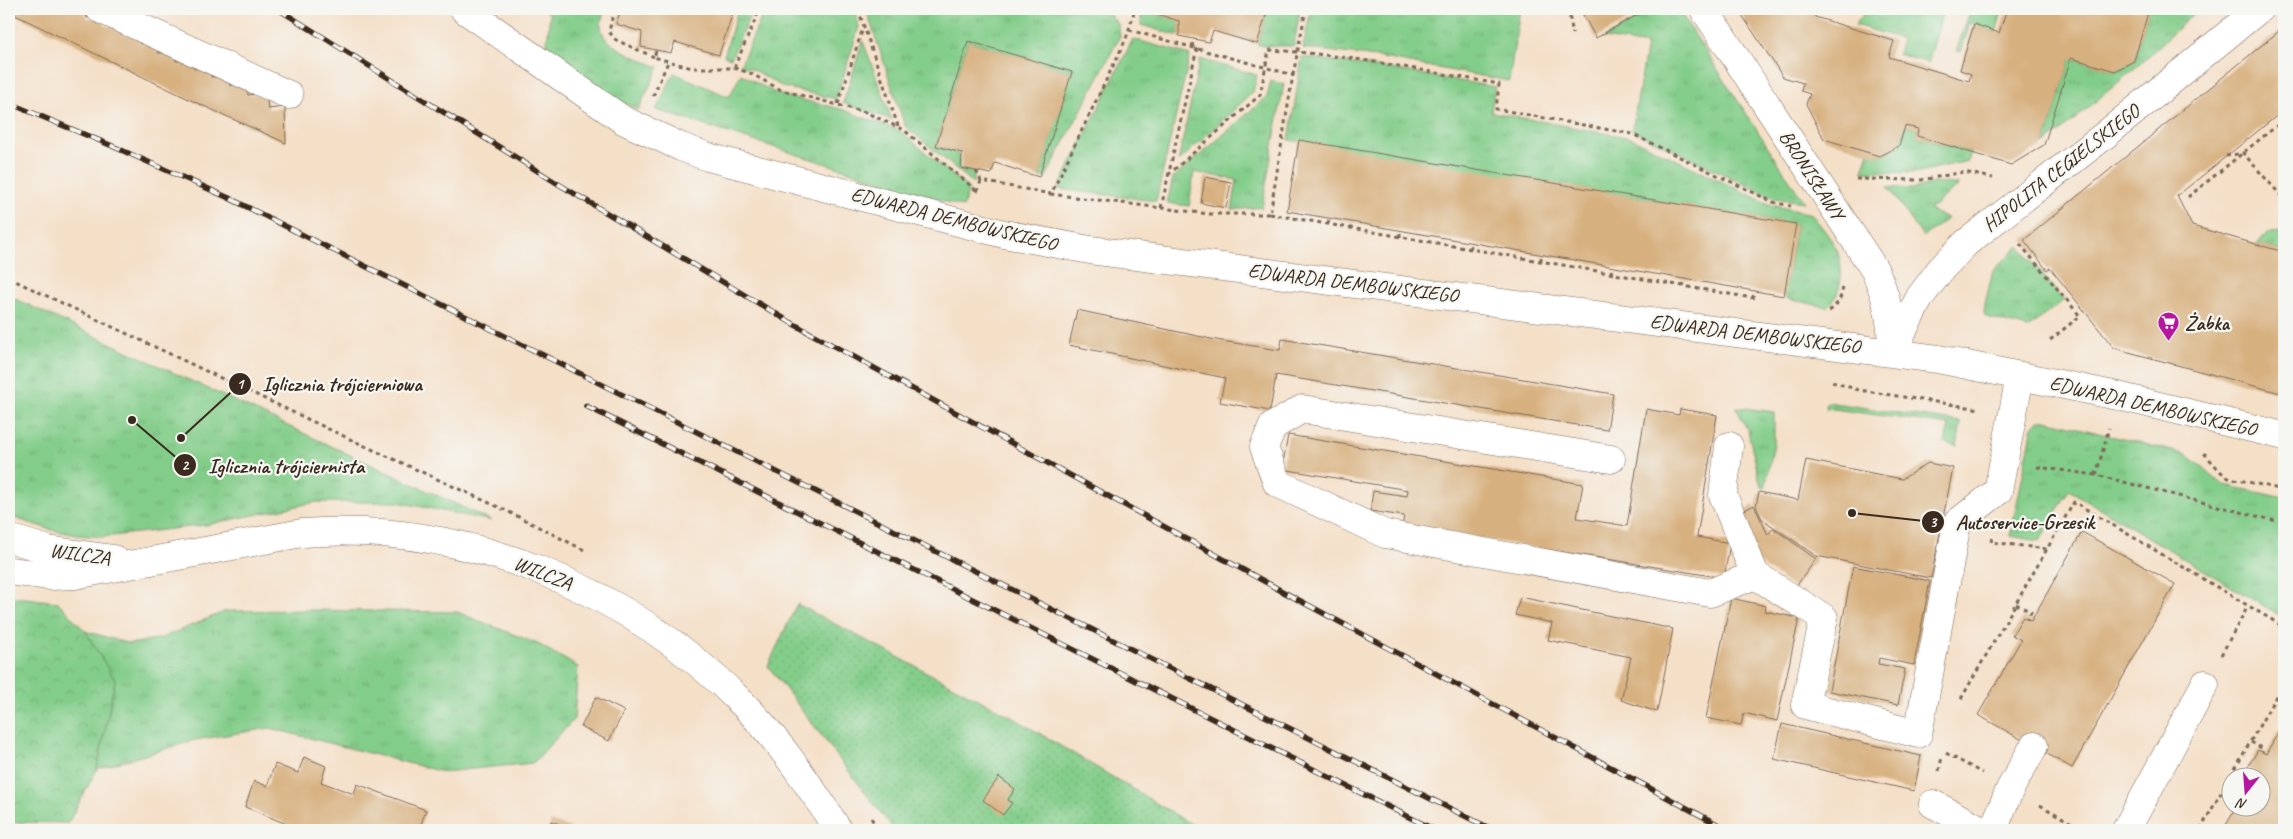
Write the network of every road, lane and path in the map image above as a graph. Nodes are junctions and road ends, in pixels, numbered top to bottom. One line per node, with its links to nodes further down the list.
1 (100, 9): 24 (street)
2 (464, 9): 43 (street, EDWARDA DEMBOWSKIEGO)
3 (614, 9): 18 (path)
4 (760, 9): 20 (path)
5 (858, 9): 11 (path)
6 (1135, 9): 12 (path)
7 (1306, 9): 17 (path)
8 (1568, 9): 13 (path)
9 (1704, 9): 60 (street, BRONISŁAWY)
10 (2259, 9): 60 (street, HIPOLITA CEGIELSKIEGO)
11 (863, 27): 25 (path); 27 (path)
12 (1129, 30): 15 (path); 36 (path)
13 (1574, 34)
14 (1194, 39): 15 (path)
15 (1194, 48): 21 (path); 31 (path)
16 (656, 51): 18 (path)
17 (1297, 51): 21 (path); 23 (path); 39 (path)
18 (654, 57): 19 (path)
19 (668, 62): 20 (path); 22 (path)
20 (734, 68): 25 (path)
21 (1266, 68): 23 (path); 31 (path)
22 (664, 72)
23 (1293, 75): 41 (path)
24 (289, 95)
25 (838, 104): 27 (path)
26 (2284, 120): 28 (path)
27 (899, 127): 35 (path)
28 (2243, 153): 29 (path); 37 (path); 38 (path)
29 (2226, 156)
30 (976, 171): 34 (path)
31 (1168, 175): 40 (path)
32 (1852, 178): 33 (path)
33 (1998, 179)
34 (981, 181): 35 (path); 36 (path)
35 (977, 191): 43 (path)
36 (1051, 194): 40 (path)
37 (2188, 197)
38 (2284, 199)
39 (1773, 202)
40 (1161, 208): 41 (path)
41 (1270, 214): 44 (path)
42 (1329, 218): 44 (path)
43 (966, 224): 60 (street, EDWARDA DEMBOWSKIEGO)
44 (1328, 224): 46 (path)
45 (1400, 230): 46 (path)
46 (1400, 237): 49 (path)
47 (2016, 240): 59 (path)
48 (1472, 242): 49 (path)
49 (1470, 249): 51 (path)
50 (1541, 254): 51 (path)
51 (1541, 262): 53 (path)
52 (1612, 267): 53 (path)
53 (1611, 274): 55 (path)
54 (1685, 279): 55 (path)
55 (1683, 286): 57 (path)
56 (1754, 291): 57 (path)
57 (1753, 298): 58 (path)
58 (1762, 300)
59 (2049, 341)
60 (1892, 352): 61 (street, EDWARDA DEMBOWSKIEGO)
61 (2020, 376): 63 (street); 67 (street, EDWARDA DEMBOWSKIEGO)
62 (1827, 380): 63 (path)
63 (2013, 412): 71 (street)
64 (2100, 427): 65 (path)
65 (2109, 427): 66 (path); 72 (path)
66 (2118, 431)
67 (2284, 436)
68 (1729, 446): 80 (street)
69 (2202, 451): 73 (path)
70 (1611, 458): 80 (street)
71 (2004, 462): 72 (path); 80 (street)
72 (2096, 475): 74 (path)
73 (2284, 490)
74 (2284, 523)
75 (9, 538): 78 (street, WILCZA)
76 (1991, 542): 77 (path)
77 (2047, 549): 81 (path); 82 (path)
78 (153, 561): 79 (street, WILCZA); 96 (street, WILCZA)
79 (9, 571)
80 (1755, 575)
81 (2016, 604): 83 (path); 87 (path)
82 (2248, 606): 84 (path); 86 (path)
83 (2027, 620)
84 (2284, 627)
85 (2284, 682): 88 (path)
86 (2205, 684): 100 (street)
87 (1959, 701)
88 (2251, 742): 91 (path); 92 (path)
89 (2034, 746): 93 (street)
90 (1943, 752): 93 (path)
91 (2262, 752)
92 (2237, 766)
93 (2010, 789): 98 (street); 99 (path)
94 (2220, 796): 101 (path)
95 (1932, 804): 97 (street)
96 (838, 830)
97 (1982, 830)
98 (1993, 830)
99 (2084, 830)
100 (2126, 830)
101 (2200, 830)

